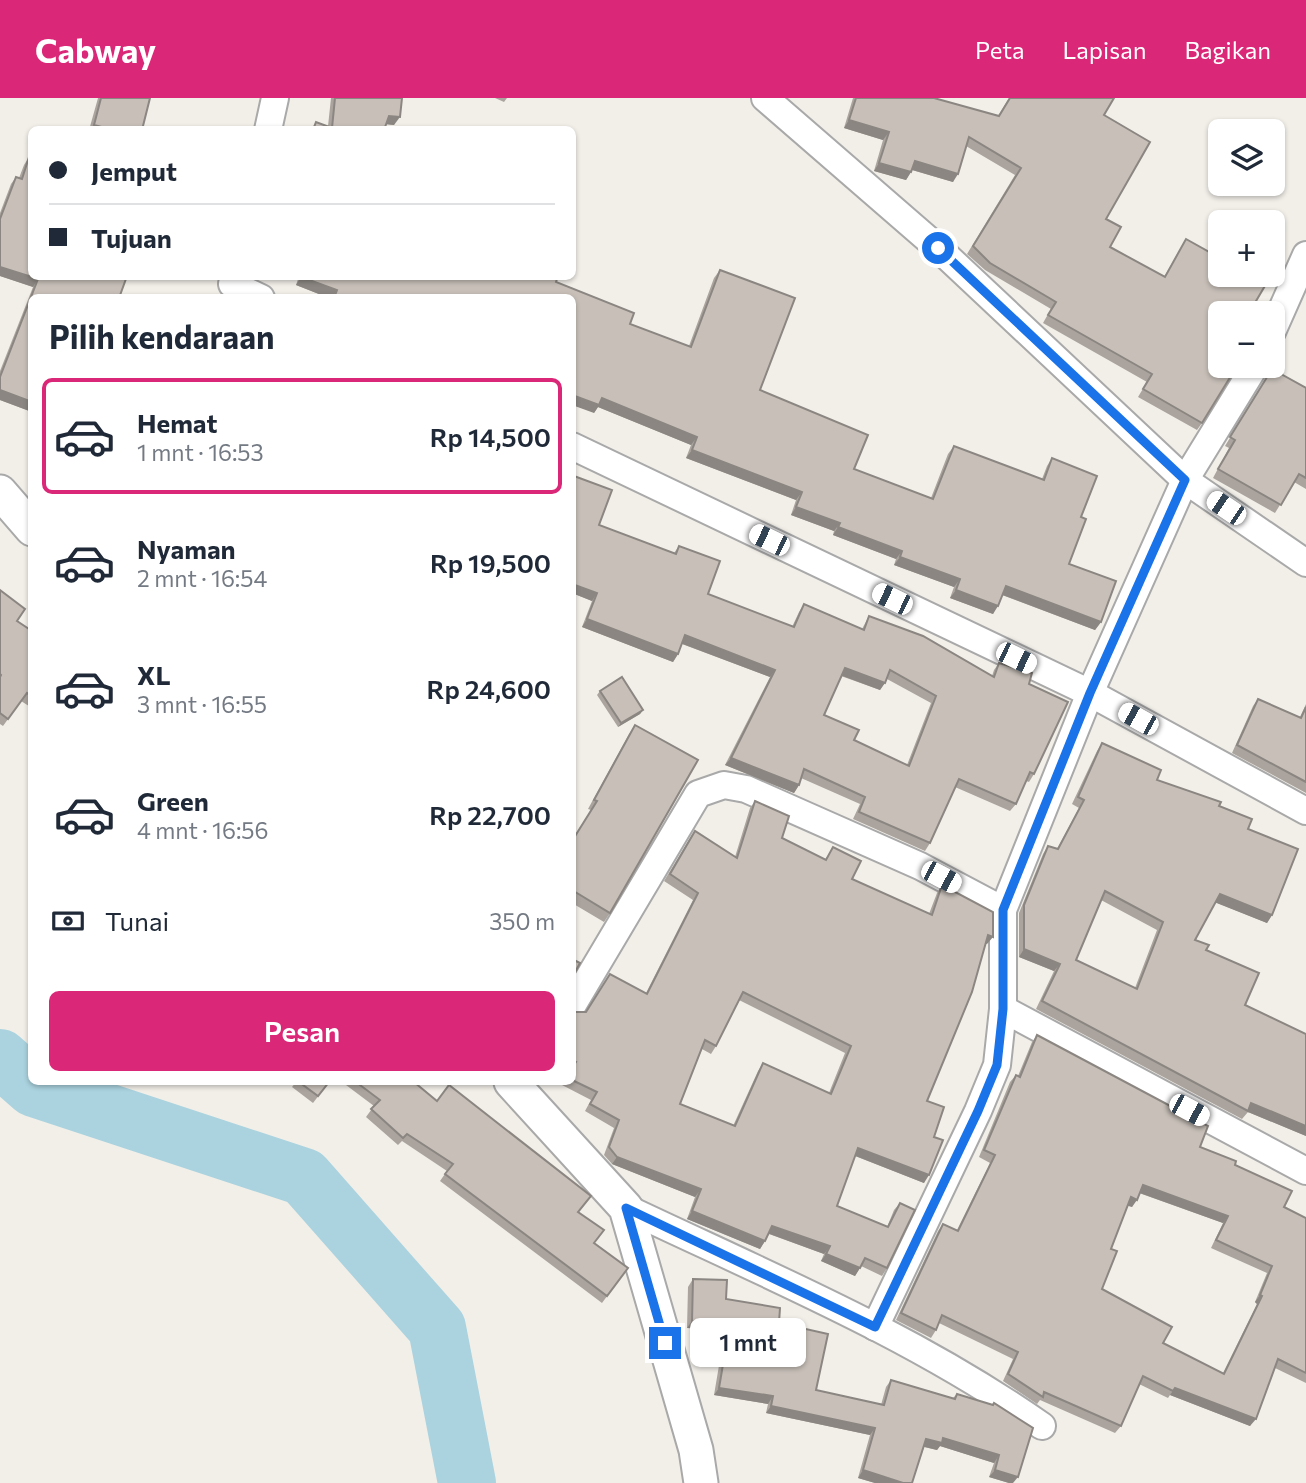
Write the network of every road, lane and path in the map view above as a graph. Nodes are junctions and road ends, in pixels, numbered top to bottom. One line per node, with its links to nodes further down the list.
1 (275, 98): 3 (street)
2 (765, 98): 10 (street)
3 (269, 126)
4 (1306, 255): 7 (street)
5 (231, 286): 6 (street)
6 (251, 294)
7 (1285, 303)
8 (1248, 378): 10 (street)
9 (576, 448): 14 (street)
10 (1185, 480): 13 (street); 14 (street)
11 (0, 492): 12 (street)
12 (28, 524)
13 (1306, 563)
14 (1090, 693): 15 (street); 16 (street)
15 (1306, 811)
16 (1003, 910): 17 (street); 18 (street)
17 (576, 999)
18 (1003, 1009): 20 (street); 22 (street)
19 (520, 1085): 21 (street)
20 (1306, 1171)
21 (626, 1208): 22 (street); 24 (street)
22 (875, 1327): 23 (street)
23 (1042, 1426)
24 (701, 1483)

